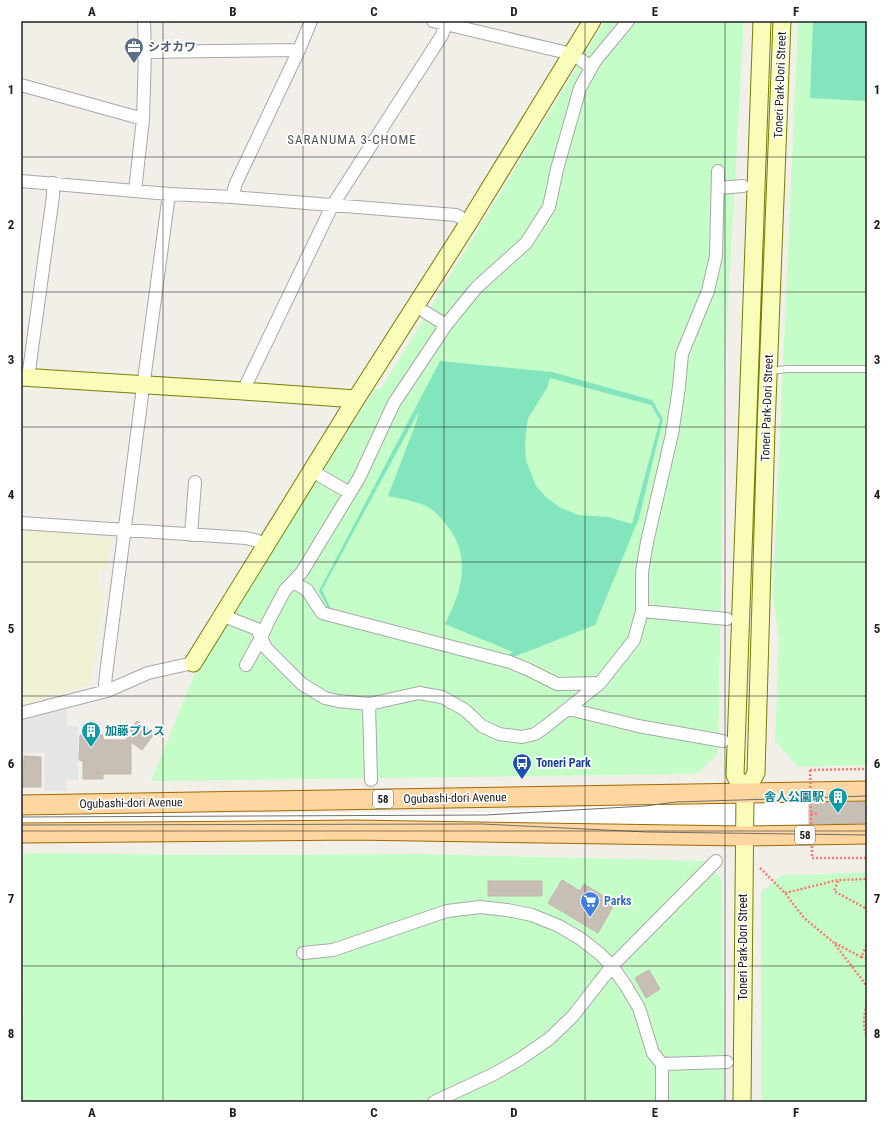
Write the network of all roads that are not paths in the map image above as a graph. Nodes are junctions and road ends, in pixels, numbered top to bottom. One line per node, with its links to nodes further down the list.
1 (144, 21): 10 (street)
2 (311, 21): 9 (street)
3 (433, 21): 8 (street)
4 (592, 21): 11 (street)
5 (628, 21): 12 (street)
6 (762, 21): 55 (street, Toneri Park-Dori Street)
7 (782, 21): 28 (street, Toneri Park-Dori Street)
8 (447, 23): 11 (street); 23 (street)
9 (299, 50): 10 (street); 22 (street)
10 (145, 52): 14 (street)
11 (576, 57): 12 (street); 24 (street)
12 (591, 67): 26 (street)
13 (21, 85): 14 (street)
14 (142, 119): 20 (street)
15 (718, 171): 19 (street)
16 (21, 181): 17 (street)
17 (53, 183): 20 (street); 29 (street)
18 (743, 186): 19 (street)
19 (718, 188): 41 (street)
20 (135, 191): 21 (street)
21 (169, 194): 22 (street); 30 (street)
22 (232, 197): 23 (street)
23 (332, 206): 24 (street); 31 (street)
24 (469, 222): 32 (street)
25 (425, 312): 26 (street)
26 (446, 325): 35 (street)
27 (867, 369): 28 (lane)
28 (768, 371): 55 (street, Toneri Park-Dori Street)
29 (24, 377): 30 (street)
30 (143, 385): 31 (street); 37 (street)
31 (243, 391): 32 (street)
32 (356, 399): 33 (street)
33 (312, 471): 35 (street); 39 (street)
34 (195, 482): 38 (street)
35 (350, 493): 40 (street)
36 (21, 523): 37 (street)
37 (125, 530): 38 (street); 48 (street)
38 (191, 535): 39 (street)
39 (265, 545): 42 (street)
40 (293, 582): 44 (street); 47 (street)
41 (642, 611): 43 (street); 47 (street)
42 (221, 615): 44 (street); 45 (street)
43 (727, 619)
44 (261, 638): 46 (street); 49 (street)
45 (193, 662): 48 (street)
46 (246, 665)
47 (600, 683): 50 (street)
48 (107, 691): 51 (street)
49 (369, 704): 50 (street); 53 (street)
50 (569, 709): 52 (street)
51 (21, 714)
52 (723, 741)
53 (371, 780)
54 (867, 791): 55 (main road, 58)
55 (745, 793): 56 (main road, Ogubashi-dori Avenue / 58); 59 (street, Toneri Park-Dori Street)
56 (21, 805)
57 (21, 833): 59 (main road, 58)
58 (867, 834): 59 (main road, 58)
59 (743, 836): 67 (street, Toneri Park-Dori Street)
60 (716, 861): 62 (street)
61 (303, 953): 62 (street)
62 (612, 966): 64 (street); 65 (street)
63 (727, 1062): 64 (street)
64 (662, 1064): 66 (street)
65 (434, 1102)
66 (662, 1102)
67 (742, 1102)

